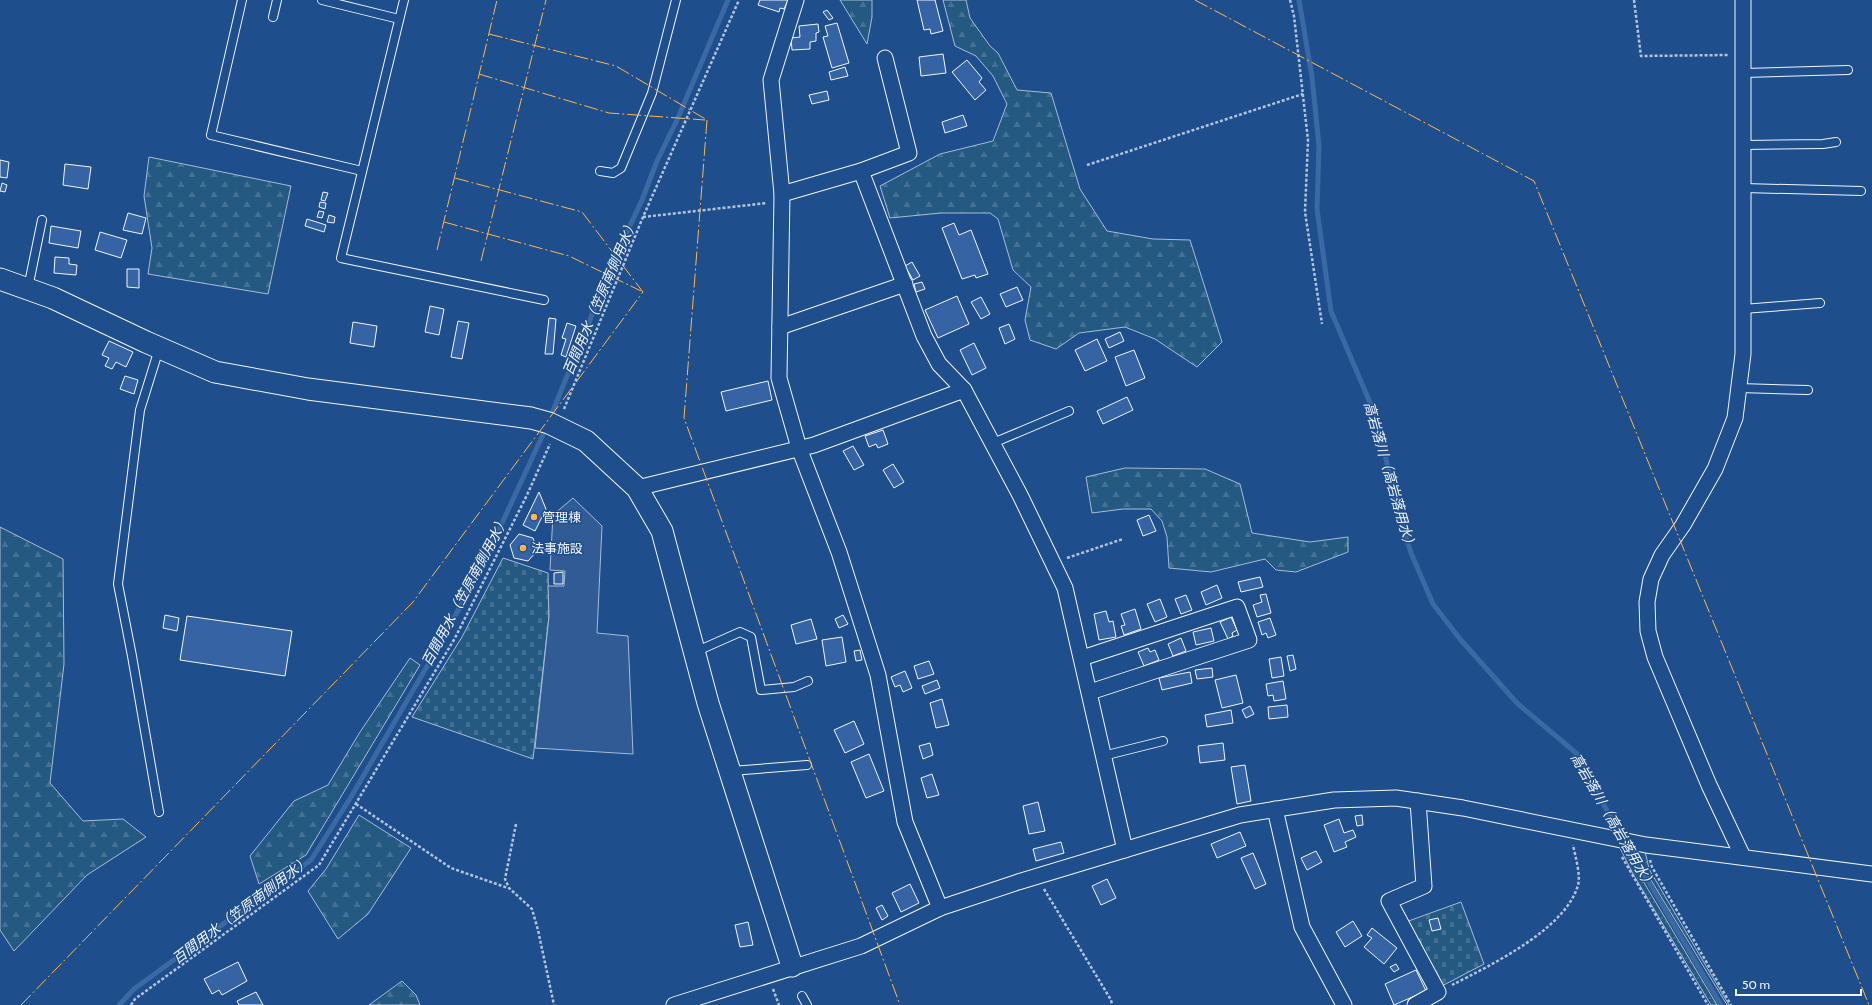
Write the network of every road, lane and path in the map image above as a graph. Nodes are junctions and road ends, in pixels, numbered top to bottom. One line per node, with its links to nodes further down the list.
1 (242, 0): 21 (lane)
2 (277, 0): 11 (lane)
3 (322, 0): 12 (lane)
4 (404, 0): 12 (lane)
5 (676, 0): 22 (lane)
6 (739, 0): 27 (path)
7 (796, 0): 26 (street)
8 (1290, 0): 17 (path)
9 (1634, 0): 13 (path)
10 (1743, 0): 13 (street)
11 (273, 16)
12 (399, 19): 21 (lane)
13 (1744, 54): 16 (street)
14 (885, 58): 23 (street)
15 (1848, 70): 16 (lane)
16 (1744, 73): 19 (street)
17 (1303, 94): 20 (path); 35 (path)
18 (1836, 142): 19 (lane)
19 (1744, 145): 24 (street)
20 (1087, 165)
21 (362, 171): 32 (lane)
22 (600, 171)
23 (861, 171): 26 (street); 30 (street)
24 (1744, 188): 25 (lane); 34 (street)
25 (1861, 191)
26 (782, 198): 27 (path); 36 (street)
27 (643, 217): 42 (path)
28 (42, 220): 31 (lane)
29 (0, 279): 31 (street)
30 (905, 284): 36 (street); 39 (street)
31 (28, 289): 37 (street)
32 (544, 300)
33 (1820, 303): 34 (lane)
34 (1743, 309): 38 (street)
35 (1322, 324)
36 (780, 327): 44 (street)
37 (159, 348): 42 (street); 59 (lane)
38 (1739, 388): 40 (lane); 65 (street)
39 (964, 390): 43 (street); 44 (street)
40 (1808, 390)
41 (1069, 411): 43 (lane)
42 (557, 427): 45 (street); 57 (path)
43 (993, 443): 47 (street)
44 (799, 448): 45 (street); 69 (street)
45 (637, 488): 48 (street)
46 (1123, 539): 47 (path)
47 (1054, 562): 49 (street)
48 (694, 653): 50 (lane); 55 (street)
49 (1082, 658): 51 (street); 51 (street)
50 (808, 681)
51 (1090, 692): 53 (street)
52 (1163, 740): 53 (lane)
53 (1103, 756): 64 (street)
54 (807, 765): 55 (lane)
55 (730, 771): 70 (street)
56 (1418, 801): 58 (street); 61 (street); 71 (street)
57 (356, 804): 68 (path); 72 (path)
58 (1274, 809): 64 (street); 76 (street)
59 (159, 812)
60 (516, 824): 68 (path)
61 (1576, 831): 62 (street); 71 (path)
62 (1612, 839): 63 (street); 78 (path)
63 (1646, 844): 65 (street); 79 (path)
64 (1125, 850): 67 (street)
65 (1743, 857): 66 (street)
66 (1872, 874)
67 (1037, 876): 69 (street); 75 (path)
68 (509, 888): 73 (path)
69 (940, 908): 70 (street)
70 (792, 966): 74 (street)
71 (1438, 992): 77 (street)
72 (130, 1005)
73 (554, 1005)
74 (674, 1005)
75 (1112, 1005)
76 (1344, 1005)
77 (1416, 1005)
78 (1708, 1005)
79 (1732, 1005)

